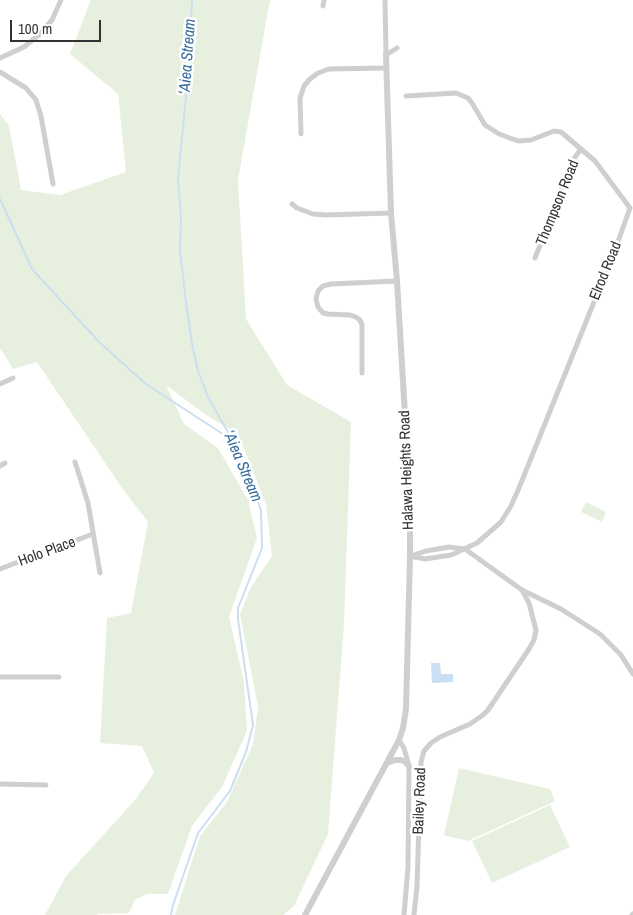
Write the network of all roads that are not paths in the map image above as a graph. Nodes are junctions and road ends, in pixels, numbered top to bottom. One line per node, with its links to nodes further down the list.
1 (62, 0): 7 (street)
2 (324, 0): 4 (street)
3 (385, 0): 6 (street, Halawa Heights Road)
4 (323, 6)
5 (397, 48): 6 (street)
6 (386, 55): 8 (street, Halawa Heights Road)
7 (0, 58)
8 (387, 68): 11 (street); 15 (street, Halawa Heights Road)
9 (0, 72): 13 (street)
10 (406, 96): 12 (street, Elrod Road)
11 (301, 134)
12 (581, 149): 16 (street, Thompson Road); 23 (street, Elrod Road)
13 (53, 184)
14 (292, 204): 15 (street)
15 (391, 213): 17 (street, Halawa Heights Road)
16 (535, 258)
17 (397, 281): 18 (street); 24 (street, Halawa Heights Road)
18 (362, 373)
19 (13, 378): 20 (street)
20 (0, 384)
21 (75, 462): 22 (street, Holo Place)
22 (93, 534): 25 (street, Holo Place); 26 (street, Holo Place)
23 (465, 549): 24 (street); 27 (street)
24 (410, 556): 31 (street, Halawa Heights Road)
25 (0, 569)
26 (100, 573)
27 (522, 590): 28 (street); 38 (street, Bailey Road)
28 (633, 674)
29 (0, 677): 30 (street)
30 (59, 677)
31 (399, 740): 32 (street, Halawa Heights Road); 33 (street)
32 (388, 763): 33 (street); 36 (street, Halawa Heights Road)
33 (409, 766): 37 (street)
34 (0, 784): 35 (street)
35 (46, 785)
36 (305, 915)
37 (404, 915)
38 (414, 915)

